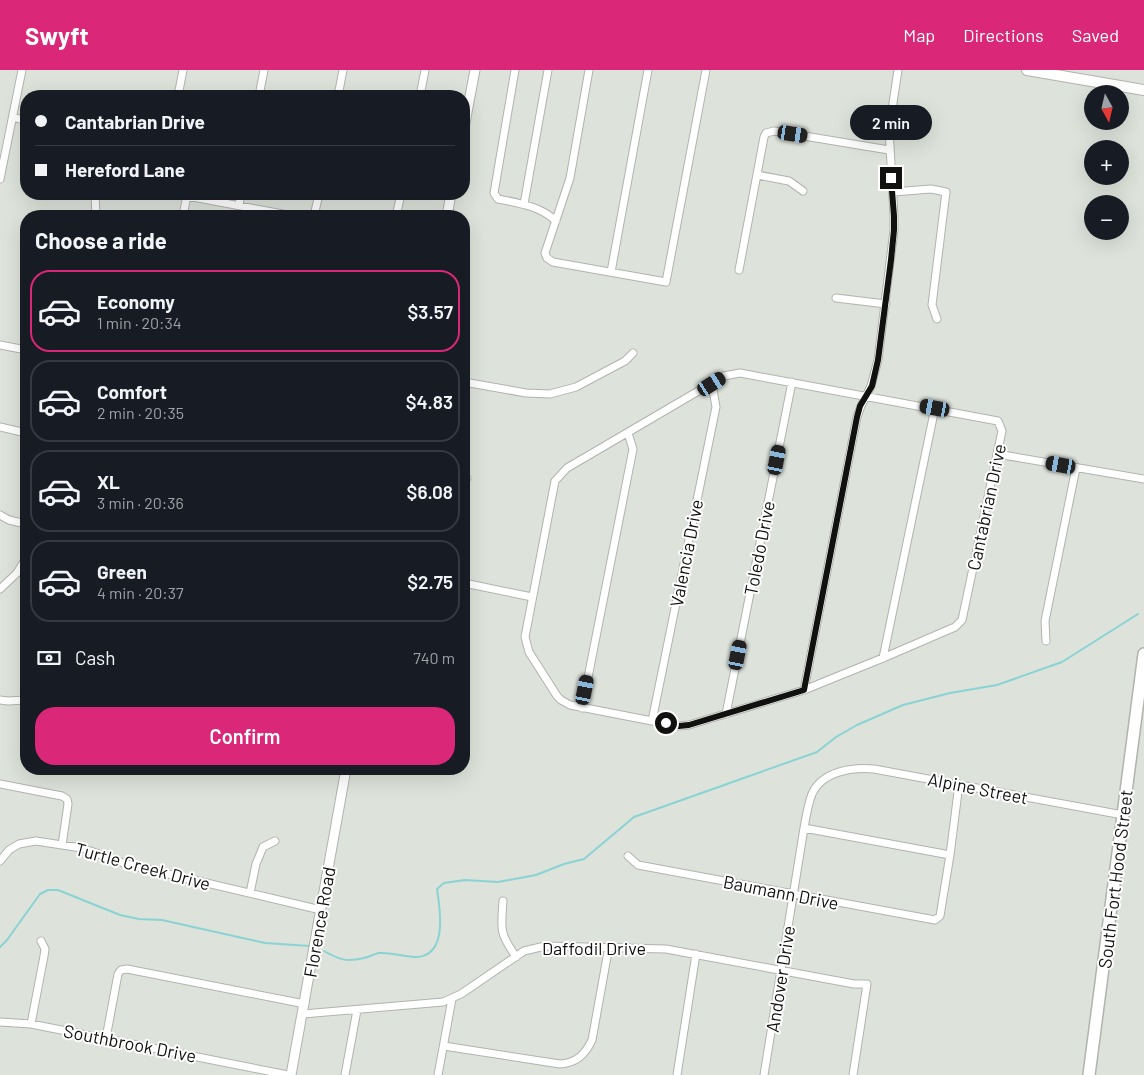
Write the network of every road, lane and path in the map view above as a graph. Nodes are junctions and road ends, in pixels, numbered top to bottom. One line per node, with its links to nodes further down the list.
1 (22, 70): 20 (street)
2 (183, 70): 14 (street)
3 (264, 70): 15 (street)
4 (343, 70): 16 (street)
5 (425, 70): 17 (street)
6 (475, 70): 19 (street)
7 (515, 70): 29 (street)
8 (548, 70): 29 (street)
9 (590, 70): 32 (street)
10 (648, 70): 34 (street)
11 (706, 70): 34 (street)
12 (898, 70): 22 (street)
13 (1027, 70): 18 (main road)
14 (179, 90)
15 (260, 90)
16 (339, 90)
17 (421, 90)
18 (1144, 90)
19 (470, 96)
20 (13, 116): 21 (street); 24 (street)
21 (20, 119)
22 (889, 150): 23 (street); 26 (street)
23 (757, 175): 25 (street); 33 (street)
24 (0, 179)
25 (803, 191)
26 (893, 192): 36 (street); 37 (street)
27 (213, 200): 30 (street)
28 (240, 200): 30 (street)
29 (524, 204): 32 (street)
30 (239, 205): 31 (street)
31 (253, 210)
32 (556, 221): 34 (street)
33 (739, 270)
34 (611, 272)
35 (836, 298): 36 (street)
36 (886, 304): 44 (street)
37 (937, 319)
38 (0, 345): 39 (street)
39 (20, 349)
40 (633, 353): 42 (street)
41 (792, 382): 43 (street, Cantabrian Drive); 44 (street, Cantabrian Drive); 65 (street, Toledo Drive)
42 (470, 383)
43 (712, 384): 48 (street, Cantabrian Drive); 66 (street, Valencia Drive)
44 (865, 396): 45 (street, Cantabrian Drive); 61 (street)
45 (935, 408): 49 (street, Cantabrian Drive); 60 (street)
46 (0, 427): 47 (street)
47 (20, 432)
48 (628, 433): 57 (street, Cantabrian Drive); 64 (street)
49 (998, 454): 50 (street); 60 (street, Cantabrian Drive)
50 (1076, 468): 51 (street); 58 (street)
51 (1144, 479)
52 (0, 516): 53 (street)
53 (20, 523)
54 (20, 567): 56 (street)
55 (470, 584): 57 (street)
56 (0, 589)
57 (532, 597): 64 (street, Cantabrian Drive)
58 (1046, 641)
59 (1144, 654): 71 (highway, South Fort Hood Street)
60 (883, 658): 61 (street, Cantabrian Drive)
61 (804, 690): 65 (street, Cantabrian Drive)
62 (0, 700): 63 (street)
63 (20, 700)
64 (582, 708): 66 (street, Cantabrian Drive)
65 (726, 714): 66 (street, Cantabrian Drive)
66 (652, 721)
67 (345, 775): 81 (street, Florence Road)
68 (832, 775): 70 (street, Alpine Street); 72 (street, Andover Drive)
69 (0, 784): 74 (street)
70 (958, 784): 71 (street, Alpine Street); 75 (street)
71 (1123, 815): 100 (highway, South Fort Hood Street)
72 (804, 828): 75 (street); 79 (street, Andover Drive)
73 (274, 841): 78 (street)
74 (62, 845): 77 (street, Turtle Creek Drive); 78 (street, Turtle Creek Drive)
75 (950, 854): 79 (street, Baumann Drive)
76 (628, 856): 79 (street, Baumann Drive)
77 (0, 861)
78 (250, 893): 81 (street, Turtle Creek Drive)
79 (793, 894): 86 (street, Andover Drive)
80 (503, 902): 85 (street)
81 (321, 910): 88 (street, Florence Road)
82 (41, 941): 91 (street)
83 (610, 946): 84 (street, Daffodil Drive); 85 (street, Daffodil Drive); 93 (street)
84 (696, 954): 86 (street, Daffodil Drive); 97 (street)
85 (516, 957): 87 (street, Daffodil Drive)
86 (782, 969): 98 (street, Andover Drive); 99 (street, Daffodil Drive)
87 (452, 999): 89 (street, Daffodil Drive); 93 (street)
88 (304, 1009): 89 (street, Daffodil Drive); 92 (street, Daffodil Drive); 94 (street, Florence Road)
89 (357, 1010): 95 (street)
90 (0, 1022): 91 (street, Southbrook Drive)
91 (31, 1024): 92 (street, Southbrook Drive)
92 (106, 1038): 94 (street, Southbrook Drive)
93 (444, 1046): 96 (street)
94 (290, 1075)
95 (345, 1075)
96 (438, 1075)
97 (677, 1075)
98 (764, 1075)
99 (853, 1075)
100 (1089, 1075)

